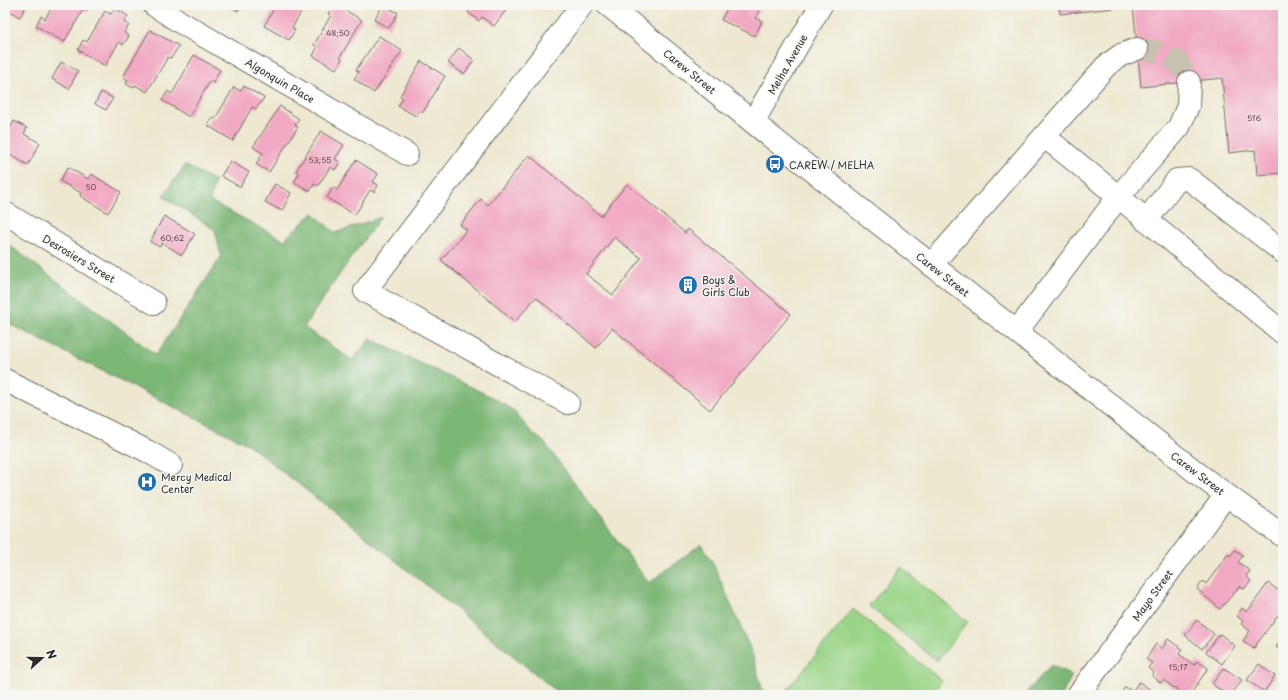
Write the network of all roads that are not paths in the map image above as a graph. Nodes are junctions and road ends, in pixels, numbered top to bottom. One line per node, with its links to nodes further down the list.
1 (154, 5): 9 (main road, Algonquin Place)
2 (582, 5): 19 (main road)
3 (608, 5): 7 (main road, Carew Street)
4 (821, 5): 7 (main road, Melha Avenue)
5 (1137, 48): 8 (main road)
6 (1189, 82): 10 (main road)
7 (753, 122): 14 (main road, Carew Street)
8 (1045, 137): 10 (main road); 14 (main road)
9 (407, 154)
10 (1119, 196): 12 (main road); 16 (main road)
11 (5, 213): 15 (main road, Desrosiers Street)
12 (1146, 221): 13 (main road); 17 (main road)
13 (1283, 252)
14 (931, 265): 16 (main road, Carew Street)
15 (154, 303)
16 (1017, 331): 21 (main road, Carew Street)
17 (1283, 333)
18 (5, 380): 20 (main road)
19 (568, 403)
20 (170, 465)
21 (1226, 495): 22 (main road, Carew Street); 23 (main road, Mayo Street)
22 (1283, 536)
23 (1078, 695)

